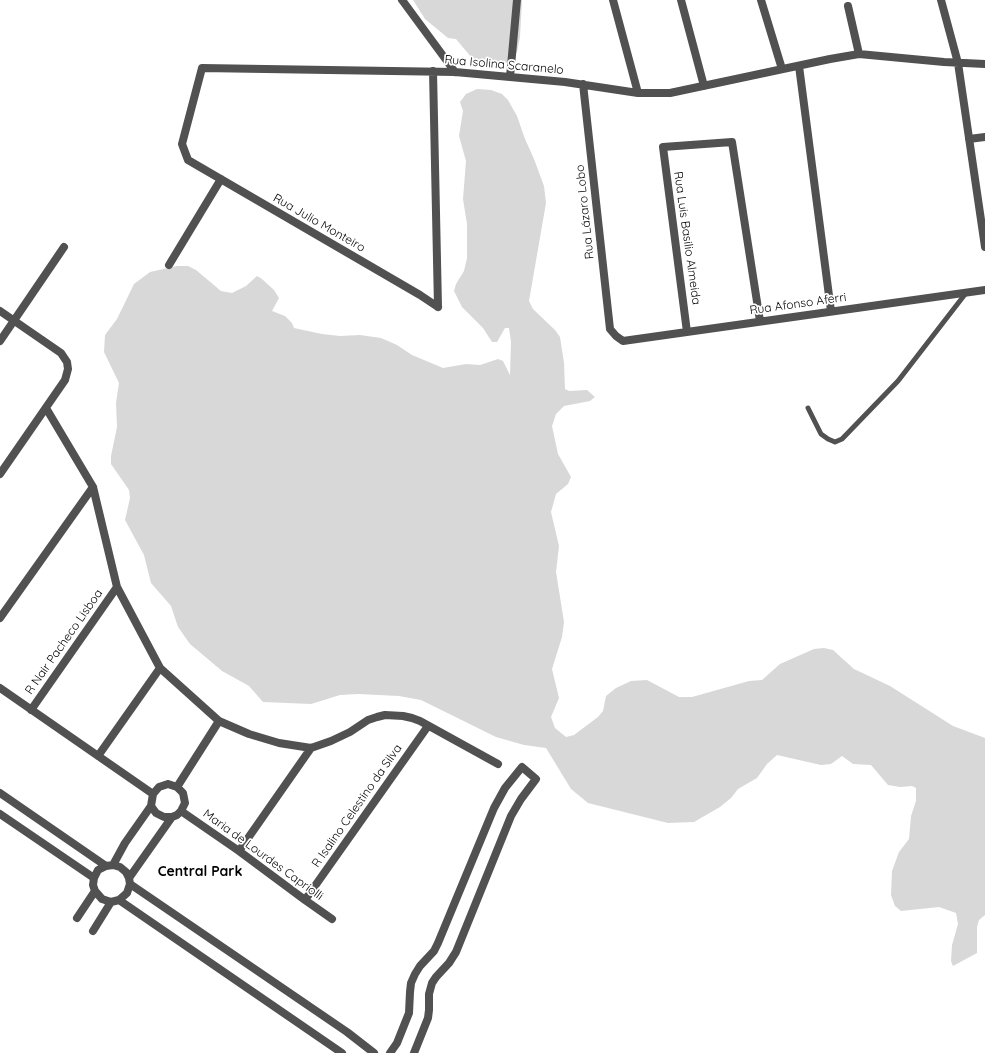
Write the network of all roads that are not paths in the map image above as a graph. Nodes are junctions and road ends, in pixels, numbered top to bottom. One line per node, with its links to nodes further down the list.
1 (402, 0): 14 (street)
2 (517, 0): 15 (street)
3 (612, 0): 18 (street)
4 (681, 0): 17 (street)
5 (761, 0): 12 (street)
6 (941, 0): 9 (street)
7 (848, 6): 8 (street)
8 (859, 54): 9 (street, Rua Isolina Scaranelo); 11 (street, Rua Isolina Scaranelo)
9 (958, 63): 10 (street, Rua Isolina Scaranelo); 20 (street)
10 (985, 64)
11 (799, 66): 12 (street, Rua Isolina Scaranelo); 30 (street)
12 (782, 69): 17 (street, Rua Isolina Scaranelo)
13 (433, 71): 14 (street, Rua Isolina Scaranelo); 21 (street, Rua Isolina Scaranelo); 22 (street, Rua Julio Monteiro)
14 (456, 72): 15 (street, Rua Isolina Scaranelo)
15 (510, 77): 16 (street, Rua Isolina Scaranelo)
16 (583, 84): 18 (street, Rua Isolina Scaranelo); 34 (street, Rua Lázaro Lobo)
17 (704, 86): 18 (street, Rua Isolina Scaranelo)
18 (638, 93)
19 (985, 137): 20 (street)
20 (969, 139): 23 (street)
21 (188, 160): 22 (street, Rua Julio Monteiro)
22 (221, 179): 26 (street)
23 (983, 213): 25 (street)
24 (64, 247): 31 (street)
25 (985, 247)
26 (169, 265)
27 (985, 290): 28 (street, Rua Afonso Aferri)
28 (966, 293): 30 (street, Rua Afonso Aferri); 37 (lane)
29 (0, 311): 31 (street)
30 (831, 311): 32 (street, Rua Afonso Aferri)
31 (14, 321): 35 (street); 36 (street)
32 (760, 321): 33 (street, Rua Afonso Aferri); 33 (street, Rua Luis Basilio Almeida)
33 (687, 332): 34 (street, Rua Afonso Aferri)
34 (616, 336)
35 (0, 341)
36 (46, 408): 38 (street); 39 (street)
37 (808, 408)
38 (0, 474)
39 (93, 487): 40 (street); 41 (street)
40 (117, 587): 42 (street); 44 (street, R Nair Pacheco Lisboa)
41 (0, 618)
42 (160, 668): 45 (street); 48 (street)
43 (0, 688): 44 (street)
44 (31, 710): 48 (street)
45 (220, 722): 47 (street); 50 (street)
46 (428, 726): 47 (street); 49 (street); 62 (street, R Isalino Celestino da Silva)
47 (311, 748): 57 (street)
48 (98, 756): 52 (street)
49 (498, 764)
50 (177, 787): 52 (street); 54 (street)
51 (0, 793): 58 (street)
52 (153, 794): 53 (street)
53 (151, 806): 56 (street); 58 (street)
54 (181, 811): 56 (street); 57 (street, Maria de Lourdes Capriolli)
55 (0, 814): 59 (street)
56 (172, 817): 60 (street)
57 (239, 851): 62 (street, Maria de Lourdes Capriolli)
58 (109, 866): 59 (street); 60 (street)
59 (94, 878): 61 (street)
60 (129, 881): 63 (street); 68 (street)
61 (95, 891): 63 (street); 64 (street)
62 (305, 900): 65 (street, Maria de Lourdes Capriolli)
63 (115, 901): 66 (street); 67 (street)
64 (77, 918)
65 (332, 919)
66 (93, 931)
67 (342, 1053)
68 (374, 1053)
69 (390, 1053): 70 (street)
70 (414, 1053)

